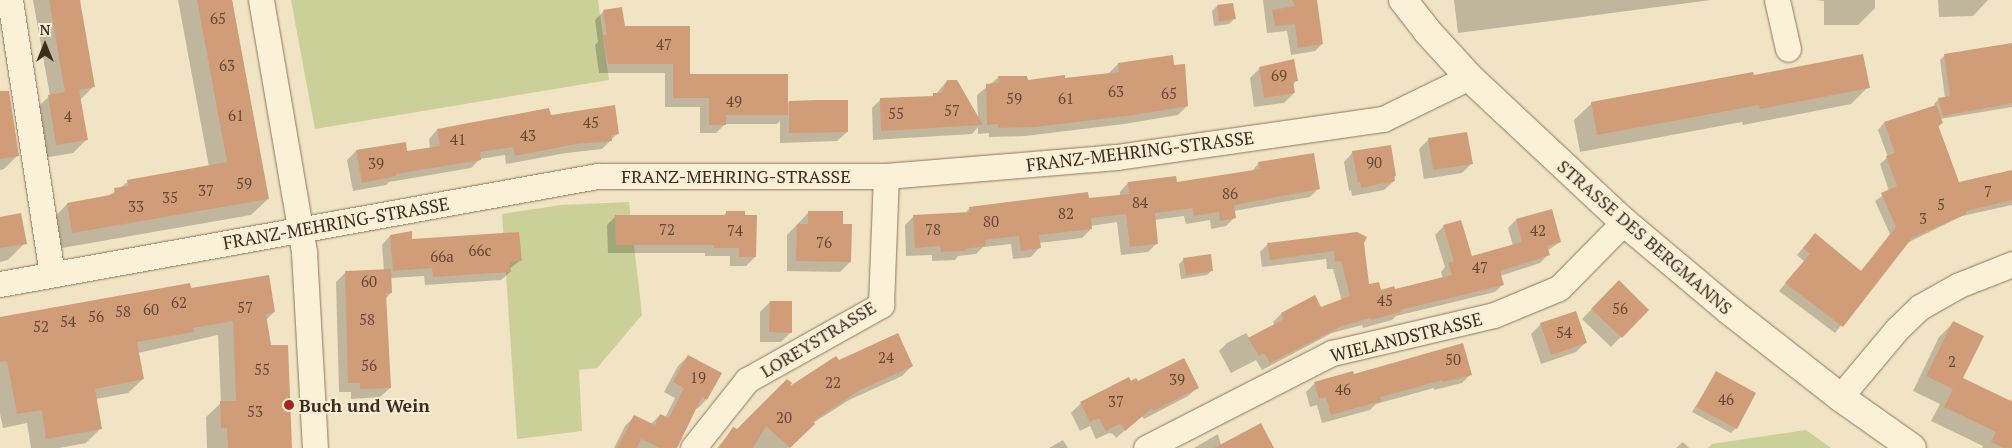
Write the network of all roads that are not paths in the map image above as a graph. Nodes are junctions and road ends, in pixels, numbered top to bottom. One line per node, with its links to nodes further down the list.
1 (10, 0): 11 (street)
2 (262, 0): 9 (street)
3 (1402, 0): 6 (main road, STRASSE DES BERGMANNS)
4 (1777, 0): 5 (street)
5 (1788, 49)
6 (1469, 77): 7 (street, FRANZ-MEHRING-STRASSE); 8 (main road, STRASSE DES BERGMANNS)
7 (886, 176): 9 (street, FRANZ-MEHRING-STRASSE); 15 (street, LOREYSTRASSE)
8 (1624, 222): 13 (main road, STRASSE DES BERGMANNS); 16 (street, WIELANDSTRASSE)
9 (300, 230): 11 (street, FRANZ-MEHRING-STRASSE); 14 (street)
10 (2012, 264): 13 (street)
11 (52, 274): 12 (street, FRANZ-MEHRING-STRASSE)
12 (0, 284)
13 (1840, 397): 17 (main road, STRASSE DES BERGMANNS)
14 (315, 448)
15 (693, 448)
16 (1146, 448)
17 (1912, 448)

